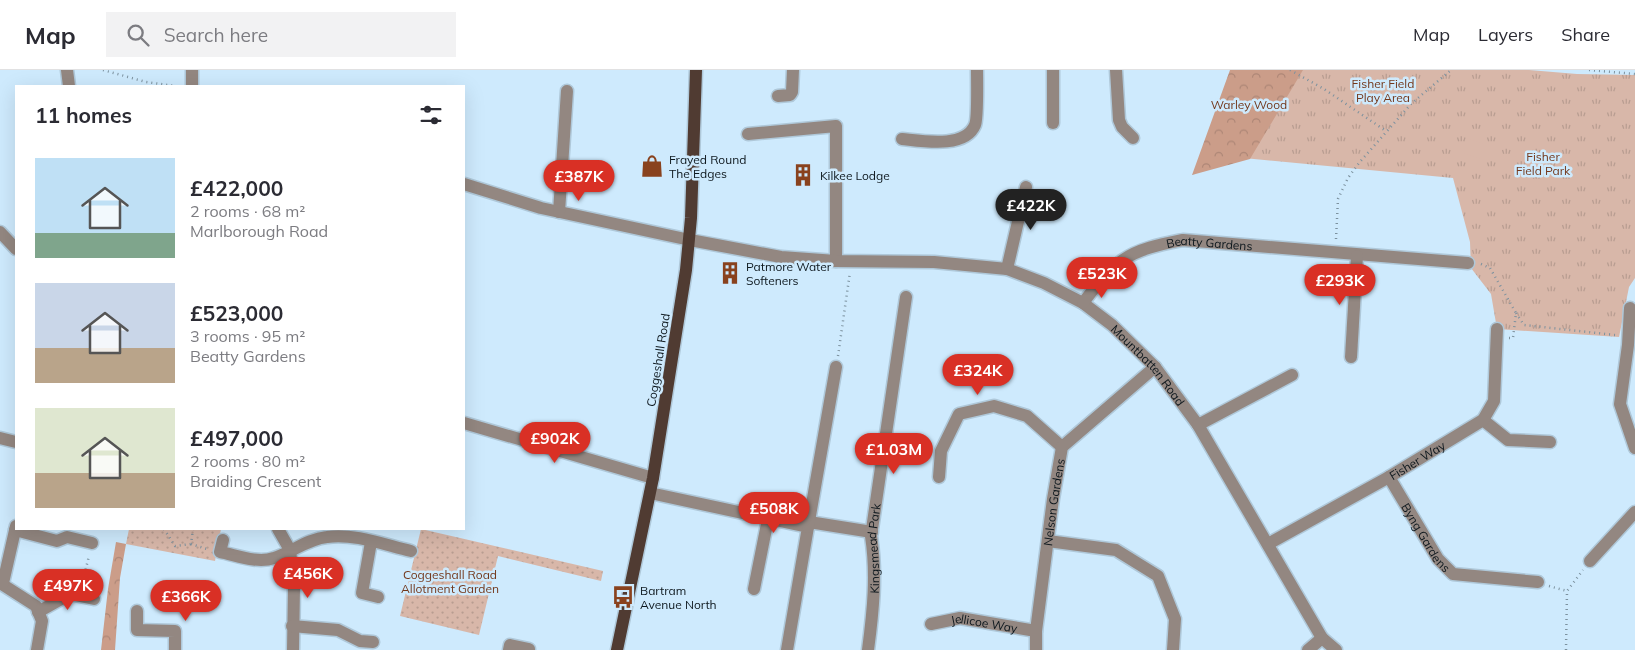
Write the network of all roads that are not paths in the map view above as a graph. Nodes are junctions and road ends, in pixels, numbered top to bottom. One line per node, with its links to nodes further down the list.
1 (67, 70): 8 (street)
2 (192, 70): 9 (street)
3 (696, 70): 20 (main road, Coggeshall Road)
4 (792, 70): 11 (street)
5 (977, 70): 15 (street)
6 (1053, 70): 12 (street)
7 (1116, 70): 14 (street)
8 (69, 85)
9 (192, 85)
10 (567, 91): 18 (street)
11 (778, 96)
12 (1053, 123)
13 (748, 134): 23 (street)
14 (1133, 138)
15 (902, 139)
16 (465, 184): 18 (street, Mountbatten Road)
17 (1026, 186): 25 (street)
18 (559, 212): 20 (street, Mountbatten Road)
19 (0, 232): 21 (street)
20 (690, 240): 23 (street, Mountbatten Road); 45 (main road, Coggeshall Road)
21 (15, 248)
22 (1357, 256): 24 (street, Beatty Gardens); 27 (street, Beatty Gardens); 31 (street)
23 (836, 261): 25 (street, Mountbatten Road)
24 (1468, 263)
25 (1007, 269): 27 (street, Mountbatten Road)
26 (906, 297): 53 (street, Kingsmead Park)
27 (1083, 303): 33 (street, Mountbatten Road)
28 (1630, 308): 30 (street)
29 (1497, 333): 35 (street)
30 (1631, 350): 42 (street)
31 (1352, 357)
32 (836, 367): 49 (street)
33 (1155, 367): 37 (street, Mountbatten Road); 41 (street, Nelson Gardens)
34 (1292, 376): 37 (street)
35 (1483, 420): 40 (street); 44 (street, Fisher Way)
36 (465, 423): 45 (street)
37 (1198, 425): 58 (street, Mountbatten Road)
38 (0, 438): 39 (street)
39 (15, 442)
40 (1550, 442)
41 (1062, 447): 43 (street); 55 (street, Nelson Gardens)
42 (1635, 448)
43 (939, 477)
44 (1389, 477): 58 (street, Fisher Way); 62 (street, Byng Gardens)
45 (653, 478): 46 (main road, Coggeshall Road)
46 (650, 493): 48 (street); 79 (main road, Coggeshall Road)
47 (1635, 512): 61 (street)
48 (768, 519): 49 (street); 64 (street)
49 (809, 524): 53 (street); 80 (street)
50 (15, 530): 63 (street)
51 (22, 530): 56 (street)
52 (279, 530): 59 (street)
53 (872, 532): 81 (street, Kingsmead Park)
54 (223, 540): 59 (street)
55 (1048, 541): 71 (street, Nelson Gardens); 83 (street)
56 (92, 542)
57 (371, 542): 59 (street); 60 (street); 65 (street)
58 (1268, 544): 72 (street, Mountbatten Road)
59 (290, 550): 70 (street)
60 (411, 551)
61 (1590, 561)
62 (1538, 582)
63 (2, 583): 68 (street)
64 (754, 589)
65 (378, 597)
66 (94, 598): 68 (street)
67 (137, 611): 76 (street)
68 (38, 612): 75 (street)
69 (931, 624): 71 (street, Jellicoe Way)
70 (292, 626): 73 (street); 77 (street)
71 (1036, 631): 82 (street, Nelson Gardens)
72 (1322, 638): 84 (street); 85 (street, Mountbatten Road)
73 (373, 642)
74 (528, 649): 78 (street)
75 (37, 650)
76 (175, 650)
77 (293, 650)
78 (509, 650)
79 (617, 650)
80 (786, 650)
81 (868, 650)
82 (1036, 650)
83 (1173, 650)
84 (1308, 650)
85 (1336, 650)

